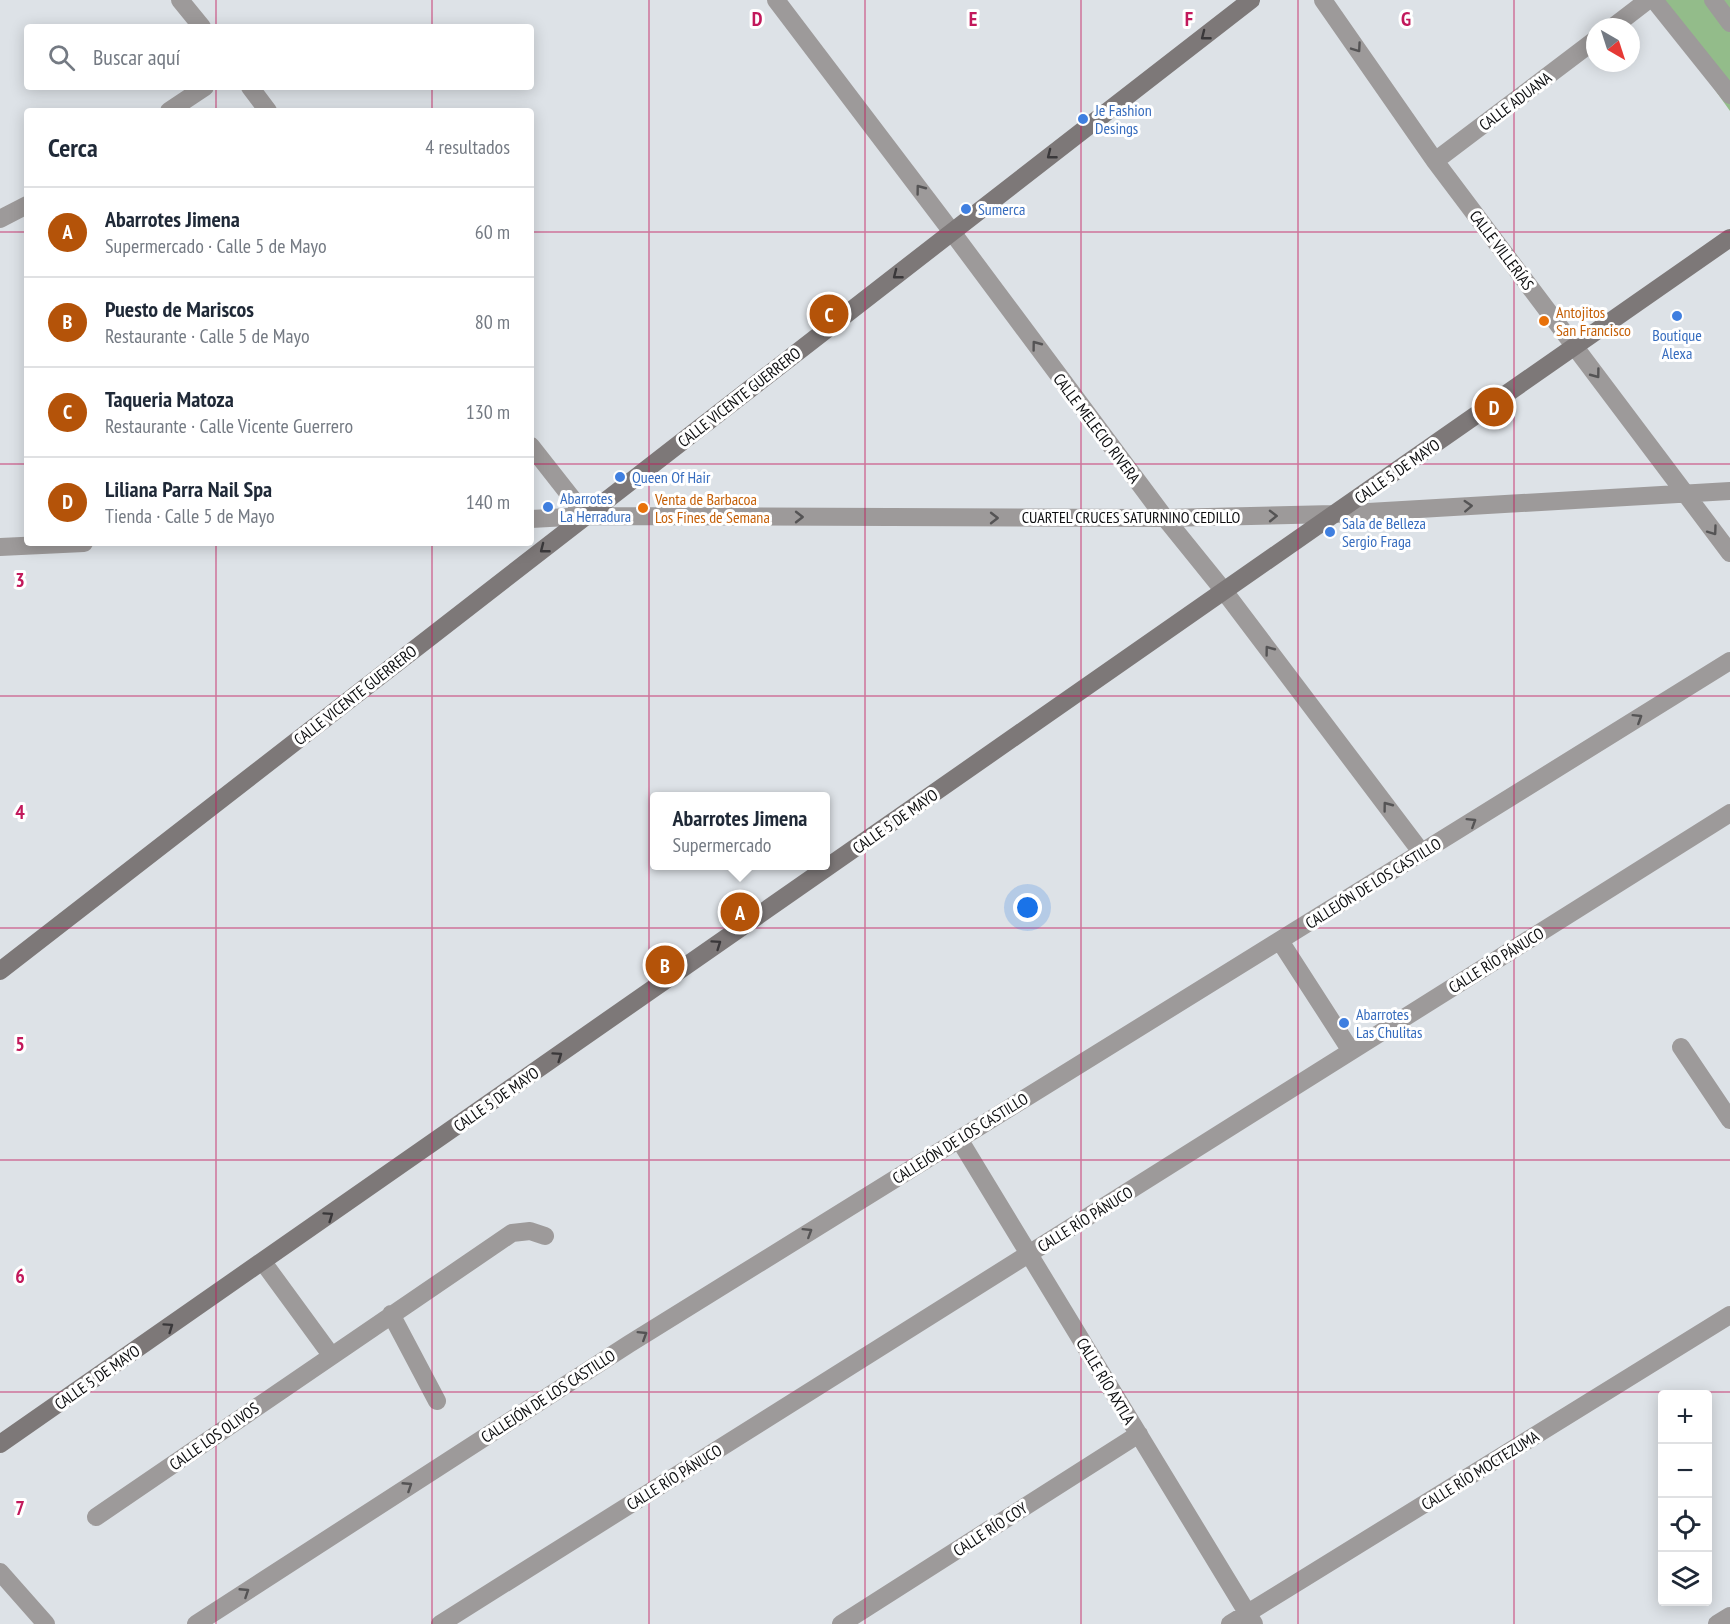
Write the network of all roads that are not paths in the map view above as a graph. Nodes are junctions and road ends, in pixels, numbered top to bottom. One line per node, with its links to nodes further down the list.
1 (180, 0): 10 (street)
2 (776, 0): 20 (street, CALLE MELECIO RIVERA, one-way to 2)
3 (1251, 0): 20 (street, CALLE VICENTE GUERRERO, one-way to 20)
4 (1323, 0): 17 (street, CALLE VILLERÍAS, one-way to 17)
5 (1648, 0): 8 (street)
6 (1654, 0): 14 (street)
7 (1713, 0): 9 (street)
8 (1625, 18)
9 (1730, 23)
10 (200, 24)
11 (1586, 47): 17 (street, CALLE ADUANA)
12 (200, 90): 15 (street)
13 (252, 90): 16 (street)
14 (1730, 95)
15 (174, 108)
16 (266, 108)
17 (1435, 161): 22 (street, CALLE VILLERÍAS)
18 (24, 207): 19 (street)
19 (0, 219)
20 (952, 232): 27 (street, CALLE VICENTE GUERRERO, one-way to 27); 28 (street, CALLE MELECIO RIVERA, one-way to 20)
21 (1730, 238): 22 (street, CALLE 5 DE MAYO)
22 (1575, 346): 25 (street, CALLE VILLERÍAS, one-way to 25); 26 (street, CALLE 5 DE MAYO)
23 (534, 450): 27 (street)
24 (1730, 491): 25 (street, CUARTEL CRUCES SATURNINO CEDILLO)
25 (1686, 493): 26 (street, CUARTEL CRUCES SATURNINO CEDILLO, one-way to 25); 32 (street, CALLE VILLERÍAS, one-way to 32)
26 (1334, 514): 28 (street, CUARTEL CRUCES SATURNINO CEDILLO, one-way to 26); 33 (street, CALLE 5 DE MAYO)
27 (586, 516): 28 (street, CUARTEL CRUCES SATURNINO CEDILLO, one-way to 28); 29 (street, CUARTEL CRUCES SATURNINO CEDILLO); 40 (street, CALLE VICENTE GUERRERO, one-way to 40)
28 (1165, 518): 33 (street, CALLE MELECIO RIVERA)
29 (534, 519)
30 (34, 546): 31 (street)
31 (0, 548)
32 (1730, 553)
33 (1224, 591): 36 (street, CALLE MELECIO RIVERA, one-way to 33); 37 (street, CALLE 5 DE MAYO, one-way to 33)
34 (1730, 661): 36 (street, CALLEJÓN DE LOS CASTILLO, one-way to 34)
35 (1730, 813): 42 (street, CALLE RÍO PÁNUCO)
36 (1422, 852): 39 (street, CALLEJÓN DE LOS CASTILLO)
37 (830, 866)
38 (824, 870): 47 (street, CALLE 5 DE MAYO, one-way to 38)
39 (1280, 940): 42 (street); 44 (street, CALLEJÓN DE LOS CASTILLO)
40 (0, 971)
41 (1682, 1047): 43 (street)
42 (1352, 1051): 46 (street, CALLE RÍO PÁNUCO)
43 (1730, 1120)
44 (959, 1139): 46 (street, CALLE RÍO AXTLA); 59 (street, CALLEJÓN DE LOS CASTILLO, one-way to 44)
45 (538, 1234): 48 (street, CALLE LOS OLIVOS)
46 (1029, 1254): 52 (street, CALLE RÍO AXTLA); 60 (street, CALLE RÍO PÁNUCO)
47 (263, 1262): 50 (street); 53 (street, CALLE 5 DE MAYO, one-way to 47)
48 (391, 1314): 50 (street, CALLE LOS OLIVOS); 51 (street)
49 (1730, 1315): 57 (street, CALLE RÍO MOCTEZUMA)
50 (331, 1355): 54 (street, CALLE LOS OLIVOS)
51 (437, 1401)
52 (1138, 1434): 57 (street, CALLE RÍO AXTLA); 61 (street, CALLE RÍO COY)
53 (0, 1444)
54 (96, 1517)
55 (0, 1572): 58 (street)
56 (1730, 1616): 63 (street)
57 (1251, 1619): 62 (street, CALLE RÍO MOCTEZUMA)
58 (46, 1624)
59 (196, 1624)
60 (440, 1624)
61 (841, 1624)
62 (1230, 1624)
63 (1717, 1624)

